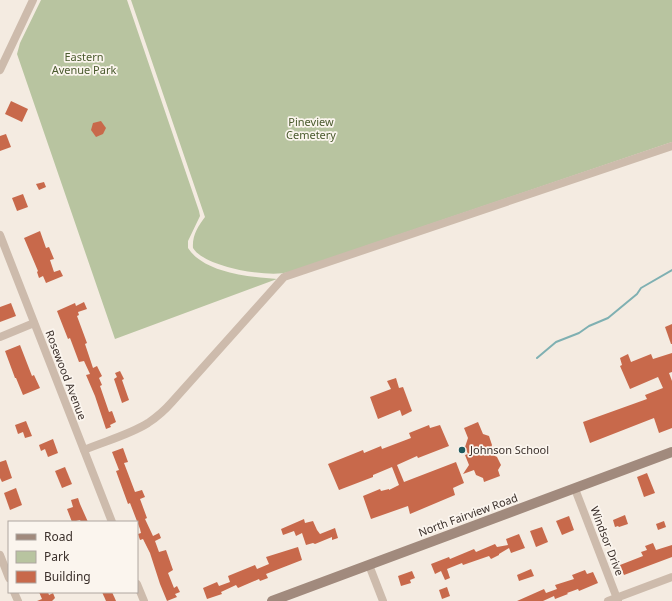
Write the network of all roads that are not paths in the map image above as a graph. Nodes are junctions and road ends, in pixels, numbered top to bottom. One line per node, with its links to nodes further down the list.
1 (33, 0): 2 (street)
2 (0, 70)
3 (672, 146): 7 (street)
4 (0, 235): 5 (street, Rosewood Avenue)
5 (34, 323): 6 (street); 7 (street, Rosewood Avenue)
6 (0, 336)
7 (84, 450): 10 (street, Rosewood Avenue)
8 (672, 452): 9 (main road, North Fairview Road)
9 (575, 489): 13 (main road, North Fairview Road); 17 (street, Windsor Drive)
10 (112, 521)
11 (0, 555): 12 (street)
12 (4, 564): 14 (street)
13 (369, 565): 19 (main road, North Fairview Road); 20 (street)
14 (8, 575)
15 (672, 577): 17 (street)
16 (138, 586): 18 (street)
17 (617, 599): 21 (street)
18 (144, 601)
19 (272, 601)
20 (383, 601)
21 (608, 601)

